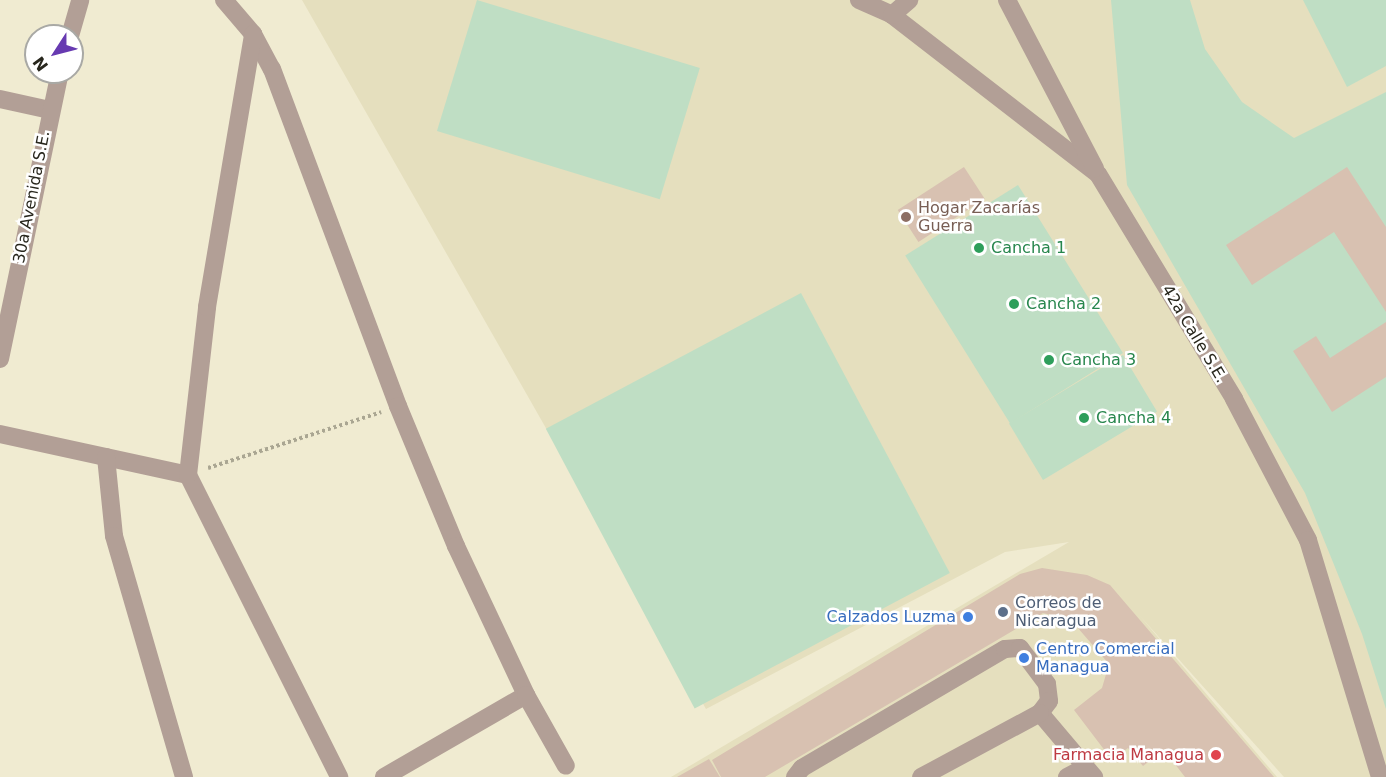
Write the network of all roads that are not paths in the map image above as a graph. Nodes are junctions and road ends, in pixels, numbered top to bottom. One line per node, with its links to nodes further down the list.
1 (80, 0): 7 (street)
2 (224, 0): 8 (street)
3 (859, 0): 6 (street, 42a Calle S.E.)
4 (909, 0): 6 (street)
5 (1007, 0): 12 (street)
6 (892, 15): 12 (street, 42a Calle S.E.)
7 (73, 24)
8 (253, 34): 16 (street); 17 (street)
9 (57, 84): 11 (street, 30a Avenida S.E.)
10 (0, 99): 11 (street)
11 (50, 110): 13 (street, 30a Avenida S.E.)
12 (1098, 174): 27 (street, 42a Calle S.E.)
13 (0, 359)
14 (0, 434): 15 (street)
15 (106, 457): 16 (street); 21 (street)
16 (188, 475): 22 (street)
17 (526, 695): 19 (street); 23 (street)
18 (1040, 713): 20 (street); 24 (street); 25 (street)
19 (566, 766)
20 (1089, 772): 26 (street)
21 (184, 777)
22 (339, 777)
23 (384, 777)
24 (795, 777)
25 (921, 777)
26 (1066, 777)
27 (1380, 777)

